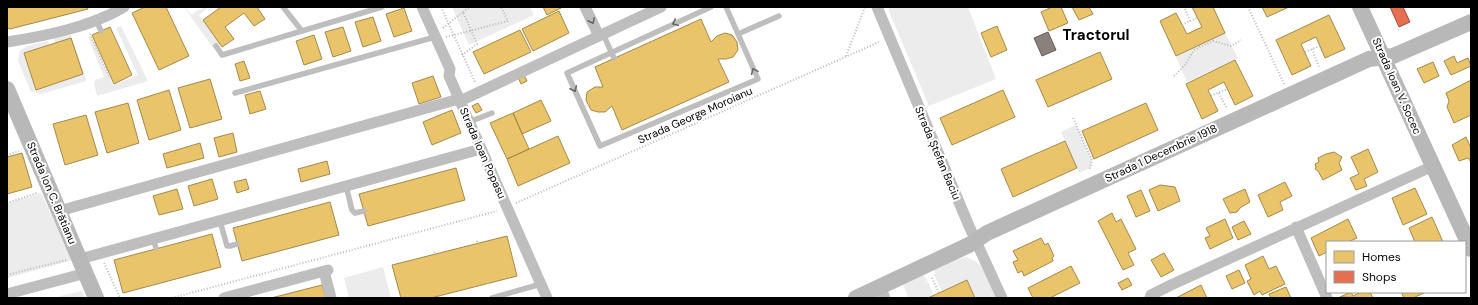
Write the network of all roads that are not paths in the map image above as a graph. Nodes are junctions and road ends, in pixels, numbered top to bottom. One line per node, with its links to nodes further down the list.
1 (124, 7): 12 (street)
2 (283, 7): 15 (lane)
3 (382, 7): 15 (lane)
4 (422, 7): 18 (street, Strada Ioan Popasu)
5 (585, 7): 17 (street, one-way to 17)
6 (661, 7): 17 (street)
7 (711, 7): 21 (lane, one-way to 21)
8 (726, 7): 16 (lane)
9 (877, 7): 35 (street, Strada Ștefan Baciu)
10 (1360, 7): 22 (street, Strada Ioan V. Socec)
11 (778, 16): 16 (lane)
12 (96, 20): 14 (lane); 19 (street)
13 (1471, 22): 22 (street, Strada 1 Decembrie 1918)
14 (101, 31)
15 (302, 31): 20 (lane)
16 (738, 34): 21 (lane, one-way to 16)
17 (601, 35): 21 (lane); 25 (street)
18 (435, 37): 24 (lane); 25 (street, Strada Ioan Popasu)
19 (7, 42)
20 (216, 46)
21 (612, 56)
22 (1383, 57): 29 (street, Strada Ioan V. Socec); 35 (street, Strada 1 Decembrie 1918)
23 (7, 89): 31 (street, Strada Ion C. Brătianu)
24 (235, 93)
25 (460, 100): 27 (street, Strada Ioan Popasu); 31 (street)
26 (492, 113): 27 (lane)
27 (469, 122): 28 (street, Strada Ioan Popasu)
28 (481, 149): 30 (street); 39 (street, Strada Ioan Popasu)
29 (1433, 166): 34 (street); 37 (street, Strada Ioan V. Socec)
30 (346, 186): 32 (lane); 33 (street)
31 (59, 211): 38 (street, Strada Ion C. Brătianu)
32 (364, 212)
33 (220, 221): 36 (lane); 38 (street)
34 (1296, 227): 49 (street); 50 (street)
35 (976, 241): 40 (street, Strada 1 Decembrie 1918); 48 (street, Strada Ștefan Baciu)
36 (237, 244)
37 (1471, 247)
38 (81, 263): 41 (street); 42 (street, Strada Ion C. Brătianu)
39 (541, 284): 45 (lane); 46 (street, Strada Ioan Popasu)
40 (883, 293): 47 (street, Strada 1 Decembrie 1918)
41 (7, 294)
42 (96, 298)
43 (224, 298): 44 (street)
44 (332, 298)
45 (492, 298)
46 (547, 298)
47 (856, 298)
48 (1002, 298)
49 (1150, 298)
50 (1327, 298)

